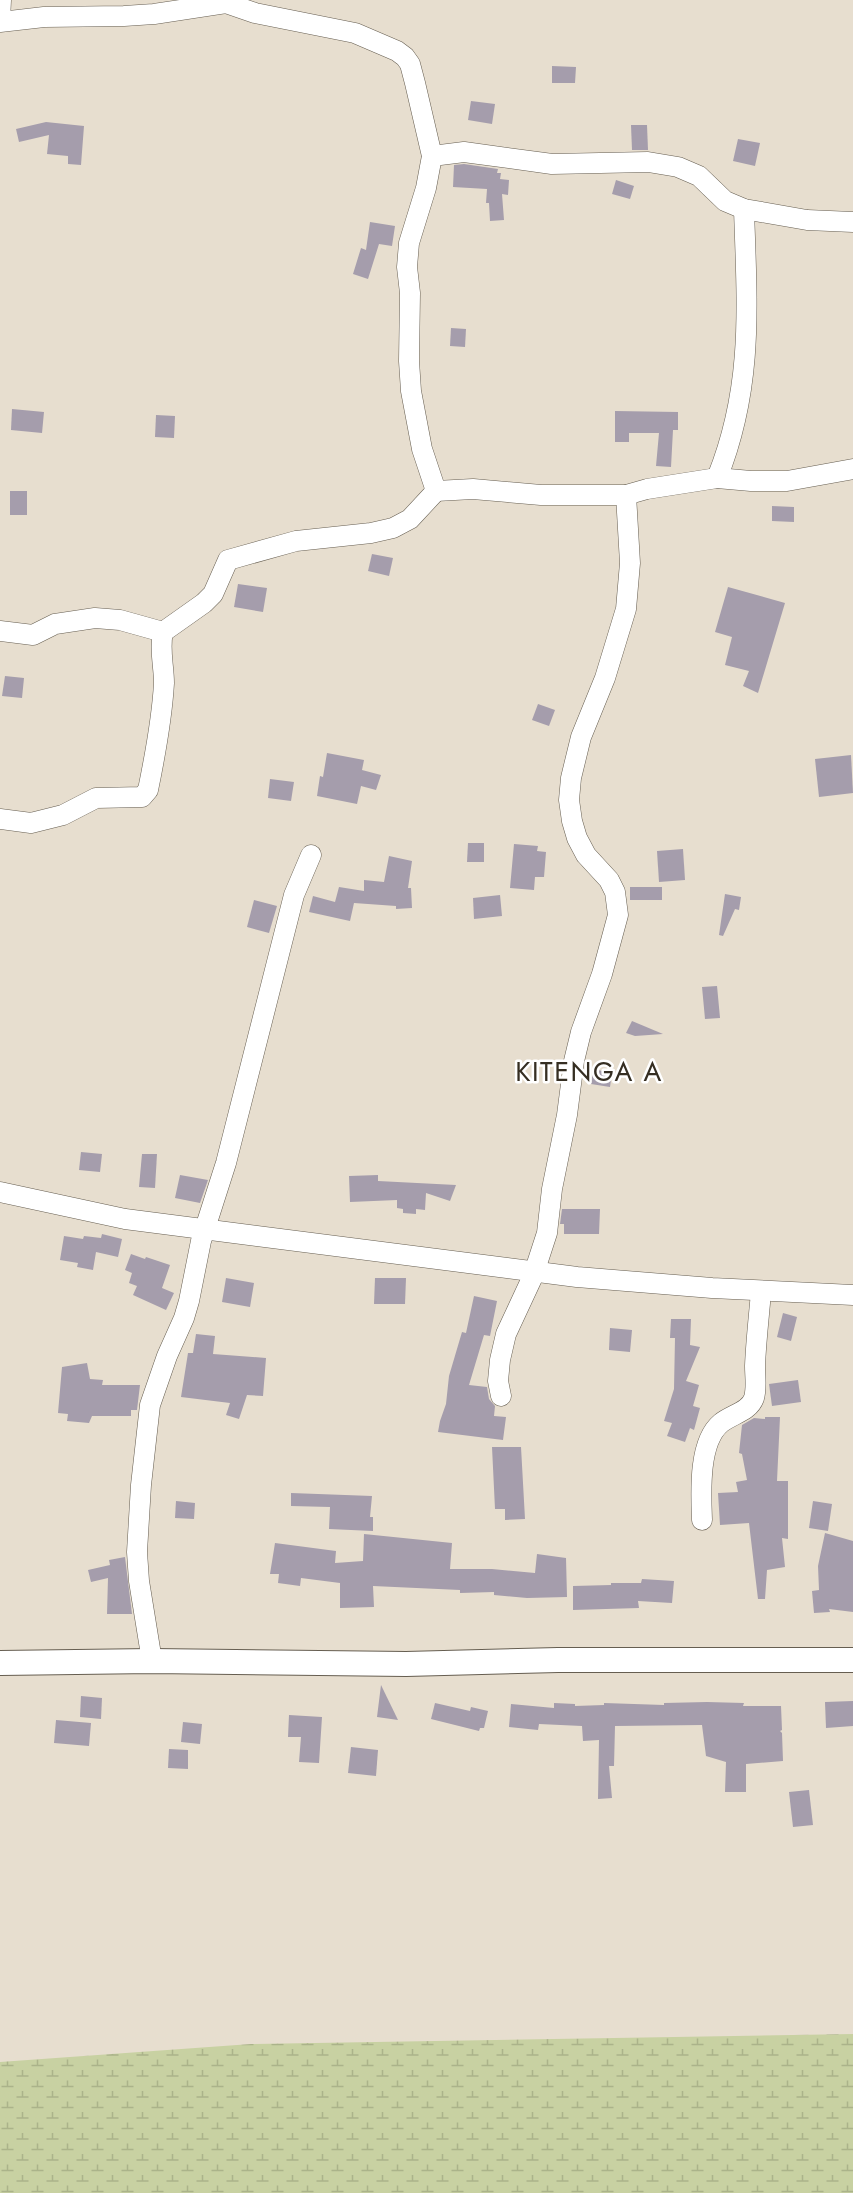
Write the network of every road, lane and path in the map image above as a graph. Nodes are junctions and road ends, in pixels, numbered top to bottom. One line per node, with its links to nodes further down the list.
1 (1, 0): 2 (street)
2 (0, 21): 3 (street)
3 (432, 156): 4 (street); 8 (street)
4 (744, 209): 5 (street); 7 (street)
5 (853, 222)
6 (853, 469): 7 (street)
7 (717, 478): 9 (street)
8 (436, 491): 9 (street); 11 (street)
9 (626, 495): 16 (street)
10 (0, 631): 11 (street)
11 (163, 632): 12 (street)
12 (0, 819)
13 (310, 855): 15 (street)
14 (0, 1192): 15 (street)
15 (205, 1229): 16 (street); 22 (street)
16 (534, 1271): 17 (street); 19 (street)
17 (761, 1292): 18 (street); 20 (street)
18 (853, 1295)
19 (501, 1396)
20 (702, 1520)
21 (853, 1660): 22 (main road)
22 (152, 1661): 23 (main road)
23 (0, 1663)

